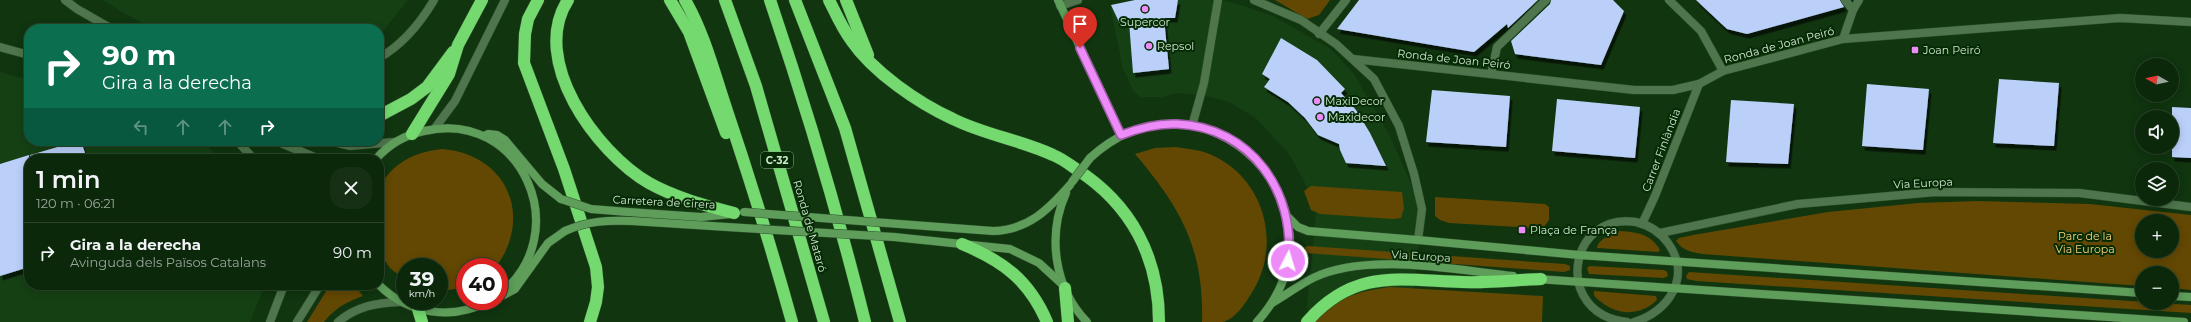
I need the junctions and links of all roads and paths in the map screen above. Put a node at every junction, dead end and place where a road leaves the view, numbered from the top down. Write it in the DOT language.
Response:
graph roads {
  1 [pos="65,0"];
  2 [pos="434,0"];
  3 [pos="482,0"];
  4 [pos="506,0"];
  5 [pos="538,0"];
  6 [pos="568,0"];
  7 [pos="670,0"];
  8 [pos="685,0"];
  9 [pos="725,0"];
  10 [pos="770,0"];
  11 [pos="795,0"];
  12 [pos="829,0"];
  13 [pos="846,0"];
  14 [pos="1078,0"];
  15 [pos="1218,0"];
  16 [pos="1254,0"];
  17 [pos="1346,0"];
  18 [pos="1546,0"];
  19 [pos="1669,0"];
  20 [pos="1845,0"];
  21 [pos="1859,0"];
  22 [pos="1059,3"];
  23 [pos="1853,10"];
  24 [pos="2191,22"];
  25 [pos="103,24"];
  26 [pos="1319,34"];
  27 [pos="1843,39"];
  28 [pos="458,45"];
  29 [pos="0,46"];
  30 [pos="24,53"];
  31 [pos="384,55"];
  32 [pos="1353,59"];
  33 [pos="870,60"];
  34 [pos="1723,70"];
  35 [pos="1491,74"];
  36 [pos="1698,84"];
  37 [pos="384,113"];
  38 [pos="1192,126"];
  39 [pos="435,128"];
  40 [pos="412,134"];
  41 [pos="1121,135"];
  42 [pos="484,136"];
  43 [pos="394,142"];
  44 [pos="384,143"];
  45 [pos="242,146"];
  46 [pos="288,146"];
  47 [pos="249,154"];
  48 [pos="307,154"];
  49 [pos="381,154"];
  50 [pos="1071,183"];
  51 [pos="2191,207"];
  52 [pos="739,213"];
  53 [pos="1287,216"];
  54 [pos="1642,224"];
  55 [pos="1660,233"];
  56 [pos="1418,240"];
  57 [pos="962,244"];
  58 [pos="1579,256"];
  59 [pos="1676,262"];
  60 [pos="777,266"];
  61 [pos="1542,280"];
  62 [pos="1577,281"];
  63 [pos="508,287"];
  64 [pos="1064,287"];
  65 [pos="1674,288"];
  66 [pos="282,290"];
  67 [pos="317,290"];
  68 [pos="384,290"];
  69 [pos="508,292"];
  70 [pos="2135,294"];
  71 [pos="2179,296"];
  72 [pos="2191,297"];
  73 [pos="396,299"];
  74 [pos="894,300"];
  75 [pos="396,302"];
  76 [pos="1272,303"];
  77 [pos="418,310"];
  78 [pos="424,310"];
  79 [pos="467,310"];
  80 [pos="270,322"];
  81 [pos="297,322"];
  82 [pos="338,322"];
  83 [pos="422,322"];
  84 [pos="590,322"];
  85 [pos="792,322"];
  86 [pos="824,322"];
  87 [pos="865,322"];
  88 [pos="900,322"];
  89 [pos="910,322"];
  90 [pos="1046,322"];
  91 [pos="1068,322"];
  92 [pos="1087,322"];
  93 [pos="1159,322"];
  94 [pos="1257,322"];
  95 [pos="1308,322"];
  96 [pos="1627,322"];
  97 [pos="1634,322"];
  98 [pos="1638,322"];
  99 [pos="2184,322"];
  1 -- 25 [label="street"];
  2 -- 31 [label="street"];
  3 -- 28 [label="highway"];
  4 -- 39 [label="street"];
  5 -- 84 [label="highway"];
  6 -- 52 [label="highway"];
  7 -- 60 [label="highway"];
  8 -- 60 [label="highway"];
  9 -- 86 [label="highway, Ronda de Mataró / C-32"];
  10 -- 87 [label="highway"];
  11 -- 74 [label="highway"];
  12 -- 33 [label="highway"];
  13 -- 33 [label="highway"];
  14 -- 22 [label="street"];
  15 -- 38 [label="street"];
  16 -- 26 [label="street"];
  17 -- 26 [label="street"];
  18 -- 35 [label="street"];
  19 -- 34 [label="street"];
  20 -- 23 [label="street"];
  21 -- 23 [label="street"];
  22 -- 41 [label="street"];
  23 -- 27 [label="street"];
  24 -- 27 [label="street, Ronda de Joan Peiró"];
  26 -- 32 [label="street"];
  27 -- 34 [label="street, Ronda de Joan Peiró"];
  28 -- 37 [label="highway"];
  28 -- 40 [label="highway"];
  29 -- 30 [label="street"];
  32 -- 35 [label="street, Ronda de Joan Peiró"];
  32 -- 56 [label="street"];
  33 -- 93 [label="highway"];
  34 -- 36 [label="street, Ronda de Joan Peiró"];
  35 -- 36 [label="street, Ronda de Joan Peiró"];
  36 -- 54 [label="street, Carrer Finlàndia"];
  38 -- 41 [label="street"];
  38 -- 53 [label="street"];
  39 -- 40 [label="street"];
  39 -- 42 [label="street"];
  40 -- 43 [label="street"];
  41 -- 50 [label="street, bridge"];
  42 -- 52 [label="street, Carretera de Cirera, bridge"];
  42 -- 63 [label="street"];
  43 -- 44 [label="street"];
  43 -- 49 [label="street"];
  45 -- 47 [label="street"];
  46 -- 48 [label="street"];
  50 -- 52 [label="street, Carretera de Cirera, bridge"];
  50 -- 64 [label="street"];
  51 -- 55 [label="street, Via Europa"];
  53 -- 56 [label="street, Via Europa"];
  53 -- 76 [label="street"];
  54 -- 55 [label="street"];
  54 -- 58 [label="street"];
  55 -- 59 [label="street"];
  56 -- 58 [label="street, Via Europa"];
  57 -- 64 [label="street, Carretera de Cirera"];
  57 -- 69 [label="street, Carretera de Cirera, bridge"];
  57 -- 90 [label="highway"];
  58 -- 59 [label="street, Via Europa"];
  58 -- 62 [label="street"];
  59 -- 65 [label="street"];
  59 -- 70 [label="street, Via Europa"];
  60 -- 85 [label="highway"];
  61 -- 62 [label="street, Via Europa"];
  61 -- 76 [label="street, Via Europa"];
  61 -- 95 [label="highway"];
  62 -- 65 [label="street, Via Europa"];
  62 -- 96 [label="street"];
  64 -- 91 [label="highway"];
  64 -- 92 [label="street"];
  65 -- 97 [label="street"];
  65 -- 99 [label="street, Via Europa"];
  66 -- 80 [label="street"];
  67 -- 81 [label="street"];
  68 -- 73 [label="street"];
  71 -- 72 [label="street"];
  74 -- 88 [label="highway"];
  74 -- 89 [label="highway"];
  75 -- 82 [label="street"];
  76 -- 94 [label="street"];
  77 -- 83 [label="highway"];
  78 -- 79 [label="street"];
  96 -- 97 [label="street"];
  97 -- 98 [label="street"];
}
